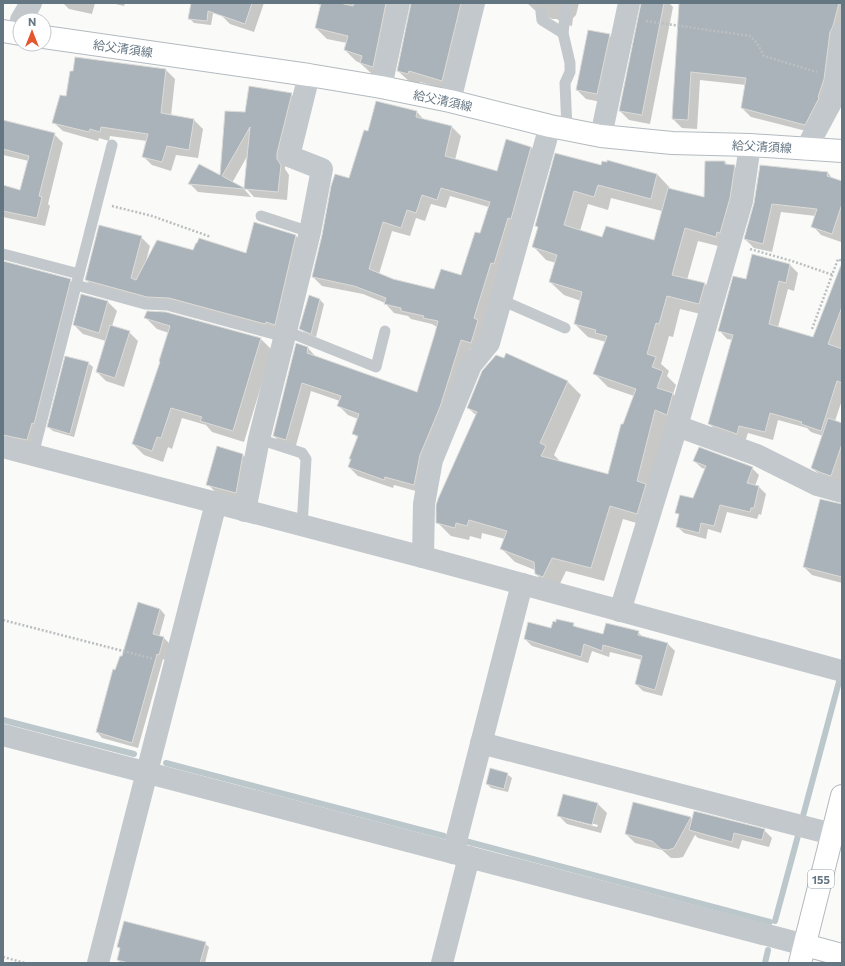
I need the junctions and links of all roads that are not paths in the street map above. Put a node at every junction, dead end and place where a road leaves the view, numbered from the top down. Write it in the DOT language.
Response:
graph roads {
  1 [pos="31,3"];
  2 [pos="400,3"];
  3 [pos="474,3"];
  4 [pos="566,8"];
  5 [pos="627,11"];
  6 [pos="25,12"];
  7 [pos="541,12"];
  8 [pos="563,33"];
  9 [pos="842,34"];
  10 [pos="52,38"];
  11 [pos="310,75"];
  12 [pos="381,87"];
  13 [pos="450,101"];
  14 [pos="558,127"];
  15 [pos="601,136"];
  16 [pos="112,145"];
  17 [pos="750,145"];
  18 [pos="806,149"];
  19 [pos="842,152"];
  20 [pos="261,216"];
  21 [pos="310,232"];
  22 [pos="3,254"];
  23 [pos="78,279"];
  24 [pos="501,300"];
  25 [pos="565,328"];
  26 [pos="385,331"];
  27 [pos="286,334"];
  28 [pos="677,426"];
  29 [pos="259,439"];
  30 [pos="3,447"];
  31 [pos="33,455"];
  32 [pos="842,492"];
  33 [pos="216,503"];
  34 [pos="245,510"];
  35 [pos="302,526"];
  36 [pos="423,557"];
  37 [pos="522,584"];
  38 [pos="620,611"];
  39 [pos="842,671"];
  40 [pos="3,735"];
  41 [pos="481,743"];
  42 [pos="146,773"];
  43 [pos="842,796"];
  44 [pos="832,834"];
  45 [pos="461,855"];
  46 [pos="802,954"];
  47 [pos="842,955"];
  48 [pos="98,963"];
  49 [pos="442,963"];
  1 -- 6 [label="street"];
  2 -- 12 [label="street"];
  3 -- 13 [label="street"];
  4 -- 8 [label="lane"];
  5 -- 15 [label="street"];
  7 -- 8 [label="lane"];
  8 -- 14 [label="lane"];
  9 -- 18 [label="street"];
  10 -- 11 [label="main road, 給父清須線"];
  11 -- 12 [label="main road, 給父清須線"];
  11 -- 21 [label="street"];
  12 -- 13 [label="main road, 給父清須線"];
  13 -- 14 [label="main road, 給父清須線"];
  14 -- 15 [label="main road, 給父清須線"];
  14 -- 24 [label="street"];
  15 -- 17 [label="main road, 給父清須線"];
  16 -- 23 [label="lane"];
  17 -- 18 [label="main road, 給父清須線"];
  17 -- 28 [label="street"];
  18 -- 19 [label="main road, 給父清須線"];
  20 -- 21 [label="lane"];
  21 -- 27 [label="street"];
  22 -- 23 [label="lane"];
  23 -- 27 [label="lane"];
  23 -- 31 [label="lane"];
  24 -- 25 [label="lane"];
  24 -- 36 [label="street"];
  26 -- 27 [label="lane"];
  27 -- 29 [label="street"];
  28 -- 32 [label="street"];
  28 -- 38 [label="street"];
  29 -- 34 [label="street"];
  29 -- 35 [label="lane"];
  30 -- 31 [label="street"];
  31 -- 33 [label="street"];
  33 -- 34 [label="street"];
  33 -- 42 [label="street"];
  34 -- 35 [label="street"];
  35 -- 36 [label="street"];
  36 -- 37 [label="street"];
  37 -- 38 [label="street"];
  37 -- 41 [label="street"];
  38 -- 39 [label="street"];
  40 -- 42 [label="street"];
  41 -- 44 [label="street"];
  41 -- 45 [label="street"];
  42 -- 45 [label="street"];
  42 -- 48 [label="street"];
  43 -- 44 [label="main road, 155"];
  44 -- 46 [label="main road, 155"];
  45 -- 46 [label="street"];
  45 -- 49 [label="street"];
  46 -- 47 [label="main road"];
}
